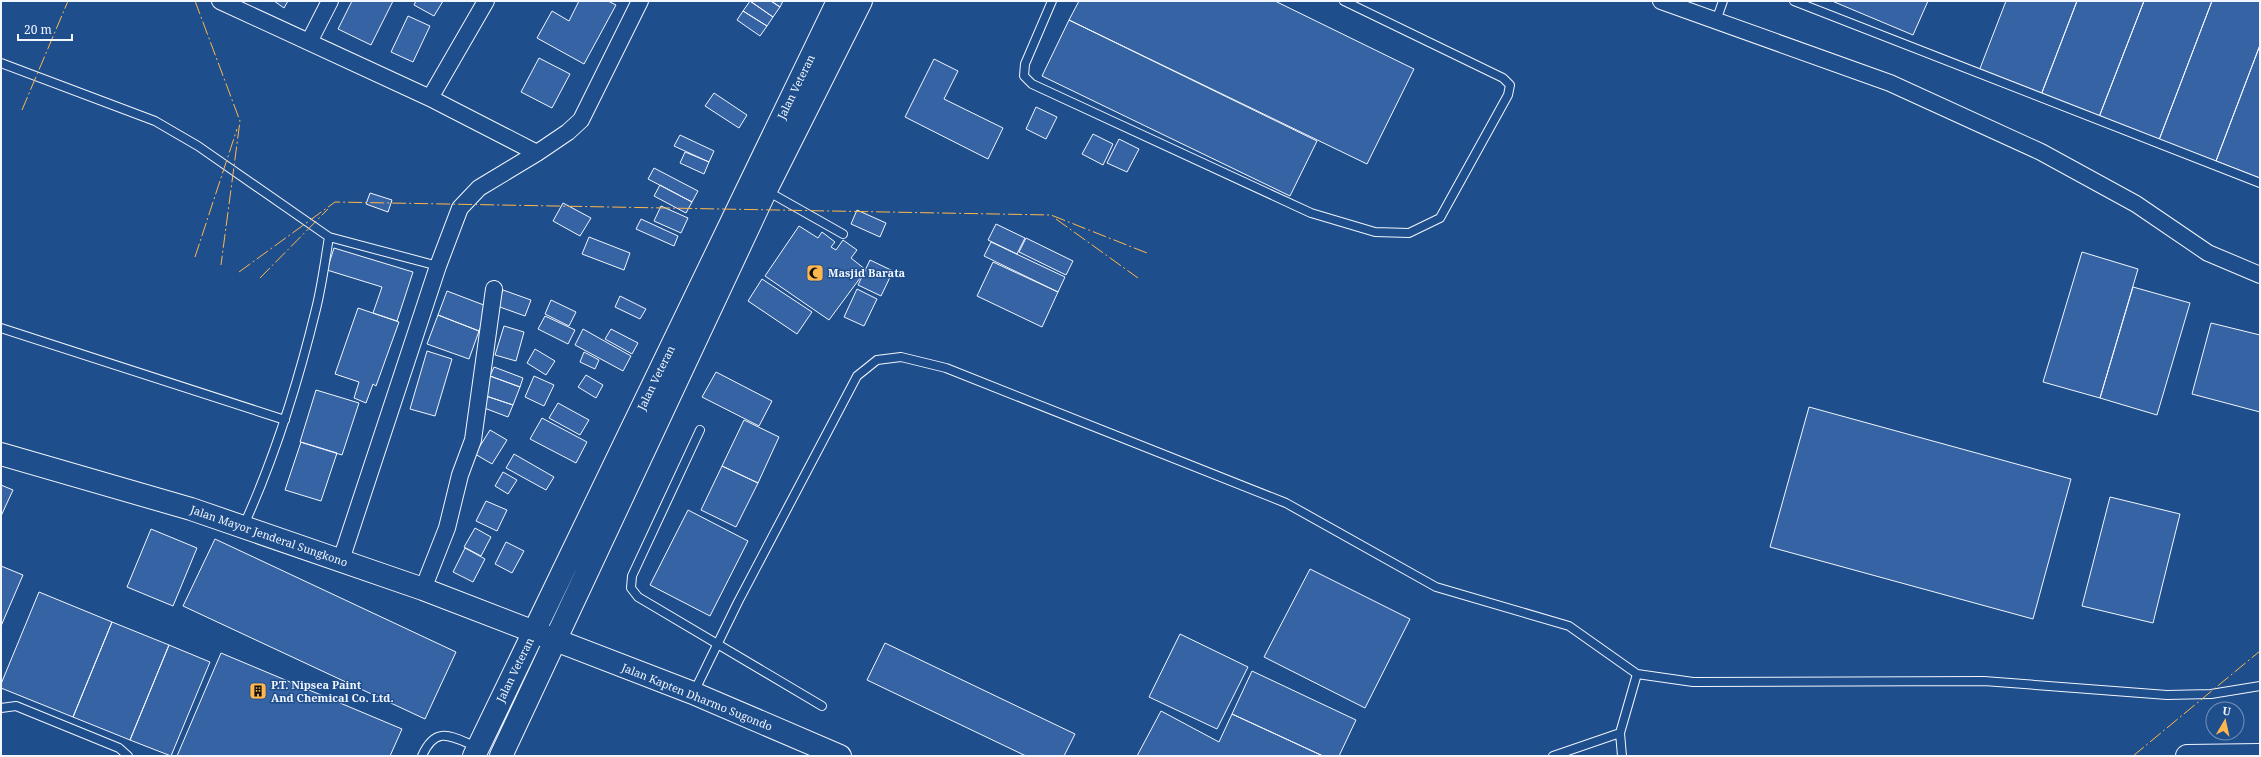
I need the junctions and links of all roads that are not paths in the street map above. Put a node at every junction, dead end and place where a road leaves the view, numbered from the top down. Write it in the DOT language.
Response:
graph roads {
  1 [pos="220,1"];
  2 [pos="330,1"];
  3 [pos="486,1"];
  4 [pos="640,1"];
  5 [pos="838,1"];
  6 [pos="861,1"];
  7 [pos="1052,1"];
  8 [pos="1344,1"];
  9 [pos="1661,1"];
  10 [pos="1723,1"];
  11 [pos="1794,1"];
  12 [pos="1716,21"];
  13 [pos="309,42"];
  14 [pos="1,63"];
  15 [pos="430,98"];
  16 [pos="537,153"];
  17 [pos="2260,183"];
  18 [pos="766,190"];
  19 [pos="843,234"];
  20 [pos="328,237"];
  21 [pos="438,266"];
  22 [pos="2260,276"];
  23 [pos="494,289"];
  24 [pos="1,328"];
  25 [pos="285,420"];
  26 [pos="700,430"];
  27 [pos="1,454"];
  28 [pos="243,527"];
  29 [pos="341,560"];
  30 [pos="423,590"];
  31 [pos="533,633"];
  32 [pos="554,640"];
  33 [pos="718,644"];
  34 [pos="1637,674"];
  35 [pos="2260,686"];
  36 [pos="693,693"];
  37 [pos="822,706"];
  38 [pos="1,708"];
  39 [pos="1620,733"];
  40 [pos="476,752"];
  41 [pos="2260,755"];
  42 [pos="128,756"];
  43 [pos="422,756"];
  44 [pos="501,756"];
  45 [pos="840,756"];
  46 [pos="1553,756"];
  47 [pos="1622,756"];
  48 [pos="2187,756"];
  1 -- 13 [label="street"];
  2 -- 13 [label="street"];
  3 -- 15 [label="street"];
  4 -- 16 [label="street"];
  5 -- 31 [label="main road, Jalan Veteran"];
  6 -- 18 [label="main road, Jalan Veteran"];
  7 -- 8 [label="lane"];
  9 -- 12 [label="street"];
  10 -- 12 [label="lane"];
  11 -- 17 [label="lane"];
  12 -- 22 [label="street"];
  13 -- 15 [label="street"];
  14 -- 20 [label="lane"];
  15 -- 16 [label="street"];
  16 -- 21 [label="street"];
  18 -- 19 [label="lane"];
  18 -- 32 [label="main road, Jalan Veteran"];
  20 -- 21 [label="lane"];
  20 -- 25 [label="lane"];
  21 -- 29 [label="street"];
  23 -- 30 [label="street"];
  24 -- 25 [label="lane"];
  25 -- 28 [label="lane"];
  26 -- 33 [label="lane"];
  27 -- 28 [label="main road, Jalan Mayor Jenderal Sungkono"];
  28 -- 29 [label="main road, Jalan Mayor Jenderal Sungkono"];
  29 -- 30 [label="main road, Jalan Mayor Jenderal Sungkono"];
  30 -- 31 [label="main road, Jalan Mayor Jenderal Sungkono"];
  31 -- 32 [label="main road, Jalan Kapten Dharmo Sugondo"];
  31 -- 40 [label="main road, Jalan Veteran"];
  32 -- 36 [label="main road, Jalan Kapten Dharmo Sugondo"];
  32 -- 44 [label="main road, Jalan Veteran"];
  33 -- 34 [label="lane"];
  33 -- 36 [label="lane"];
  33 -- 37 [label="lane"];
  34 -- 35 [label="lane"];
  34 -- 39 [label="lane"];
  36 -- 45 [label="main road, Jalan Kapten Dharmo Sugondo"];
  38 -- 42 [label="lane"];
  39 -- 46 [label="lane"];
  39 -- 47 [label="lane"];
  40 -- 43 [label="lane"];
  41 -- 48 [label="main road"];
}
